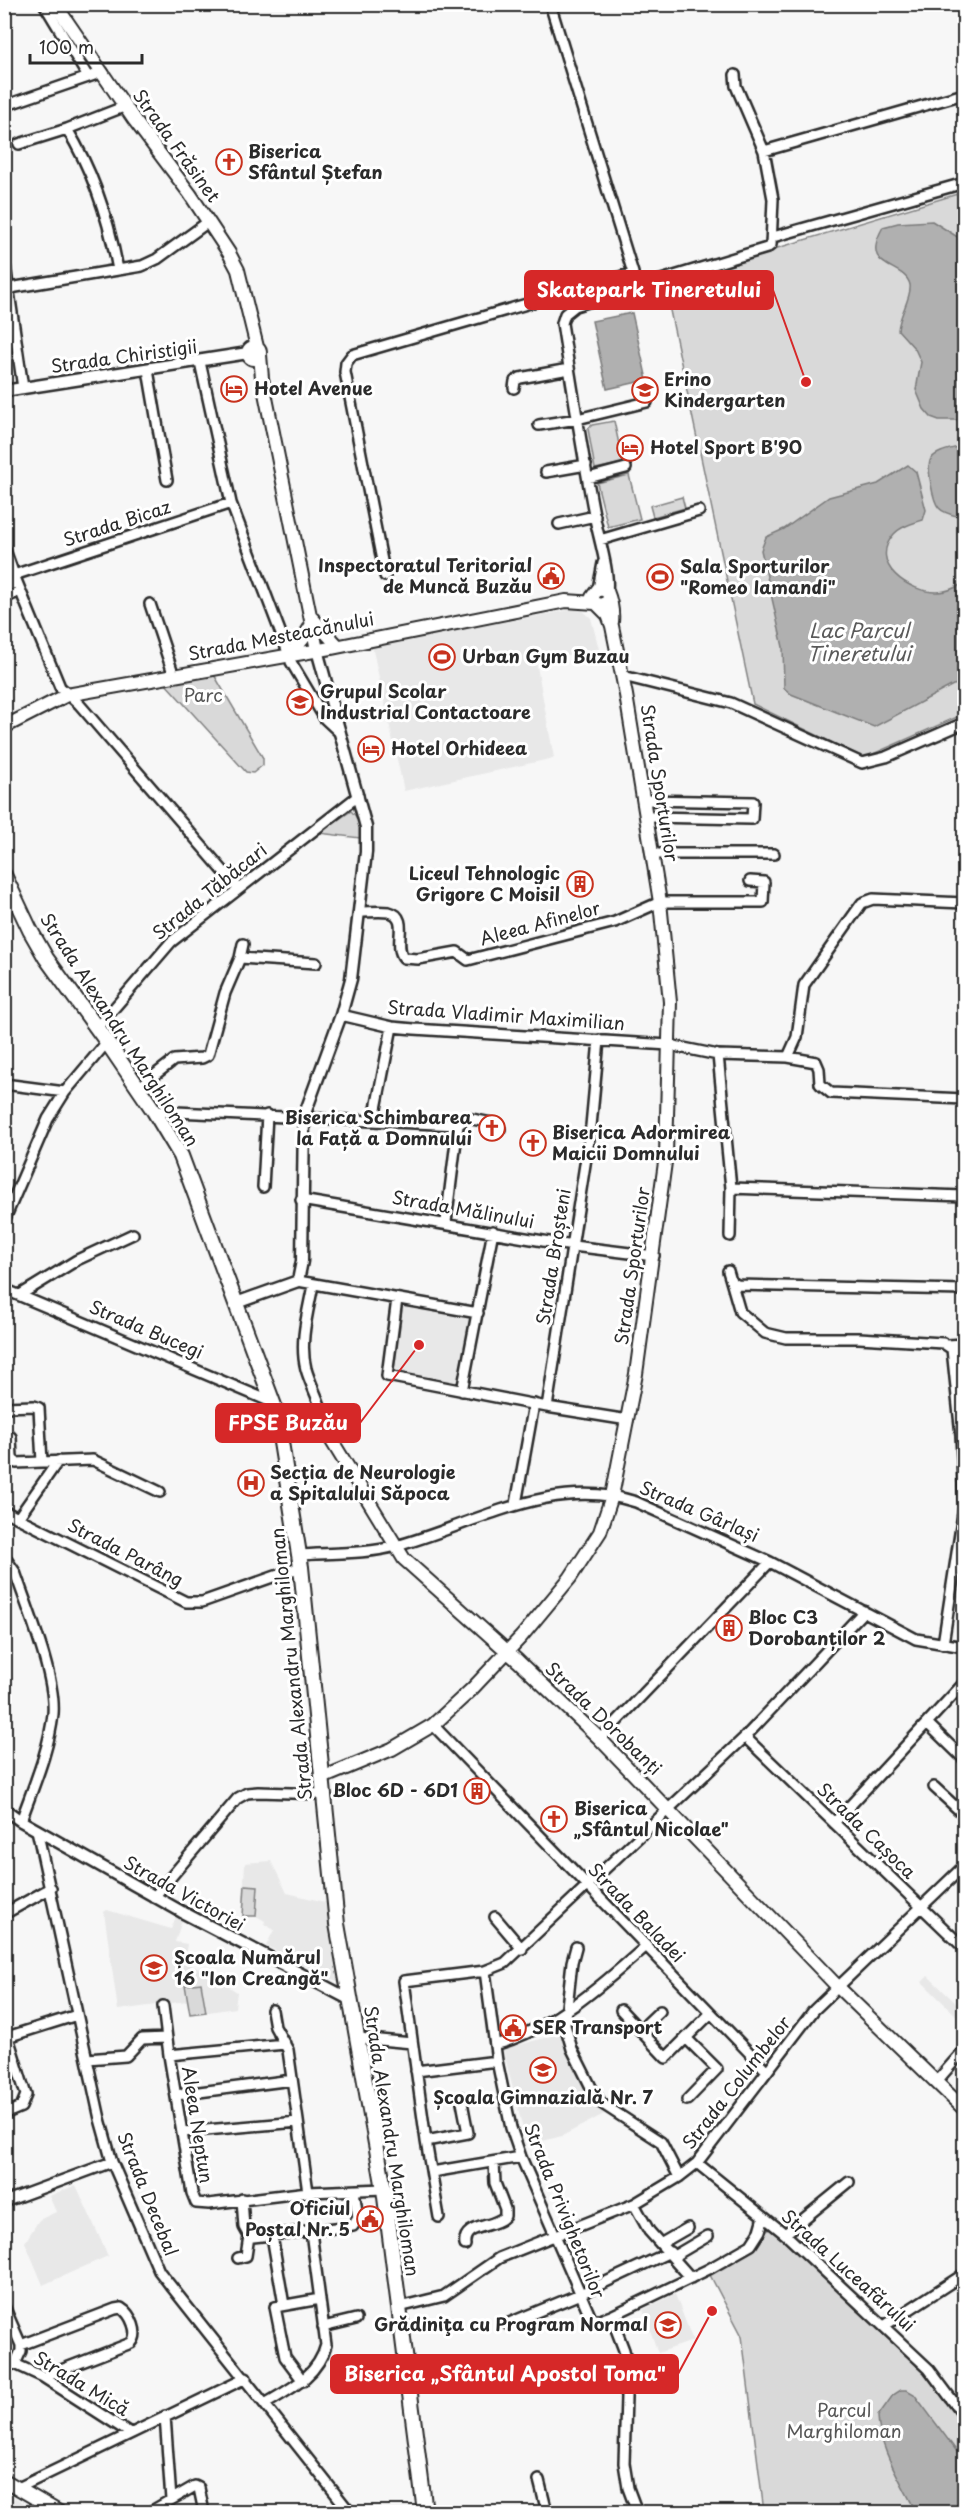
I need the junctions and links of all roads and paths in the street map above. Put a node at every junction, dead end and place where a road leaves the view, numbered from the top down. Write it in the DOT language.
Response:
graph roads {
  1 [pos="44,4"];
  2 [pos="55,4"];
  3 [pos="550,4"];
  4 [pos="103,72"];
  5 [pos="735,75"];
  6 [pos="88,77"];
  7 [pos="964,94"];
  8 [pos="4,105"];
  9 [pos="126,106"];
  10 [pos="67,129"];
  11 [pos="19,144"];
  12 [pos="764,151"];
  13 [pos="964,183"];
  14 [pos="208,222"];
  15 [pos="773,237"];
  16 [pos="4,258"];
  17 [pos="118,270"];
  18 [pos="10,288"];
  19 [pos="253,353"];
  20 [pos="200,362"];
  21 [pos="569,369"];
  22 [pos="148,370"];
  23 [pos="23,388"];
  24 [pos="514,388"];
  25 [pos="4,391"];
  26 [pos="647,402"];
  27 [pos="577,419"];
  28 [pos="539,425"];
  29 [pos="586,465"];
  30 [pos="626,468"];
  31 [pos="546,472"];
  32 [pos="588,478"];
  33 [pos="166,480"];
  34 [pos="231,504"];
  35 [pos="699,511"];
  36 [pos="595,516"];
  37 [pos="559,524"];
  38 [pos="600,540"];
  39 [pos="4,547"];
  40 [pos="385,576"];
  41 [pos="17,583"];
  42 [pos="4,587"];
  43 [pos="600,596"];
  44 [pos="4,598"];
  45 [pos="150,604"];
  46 [pos="311,620"];
  47 [pos="338,646"];
  48 [pos="317,650"];
  49 [pos="290,658"];
  50 [pos="174,675"];
  51 [pos="622,676"];
  52 [pos="67,695"];
  53 [pos="964,723"];
  54 [pos="4,727"];
  55 [pos="340,733"];
  56 [pos="358,796"];
  57 [pos="644,800"];
  58 [pos="647,817"];
  59 [pos="653,854"];
  60 [pos="774,854"];
  61 [pos="4,875"];
  62 [pos="750,881"];
  63 [pos="238,888"];
  64 [pos="660,902"];
  65 [pos="964,903"];
  66 [pos="359,912"];
  67 [pos="243,944"];
  68 [pos="240,958"];
  69 [pos="316,963"];
  70 [pos="341,1015"];
  71 [pos="392,1027"];
  72 [pos="97,1028"];
  73 [pos="599,1041"];
  74 [pos="107,1042"];
  75 [pos="669,1045"];
  76 [pos="718,1055"];
  77 [pos="788,1057"];
  78 [pos="4,1084"];
  79 [pos="138,1088"];
  80 [pos="65,1092"];
  81 [pos="964,1099"];
  82 [pos="154,1111"];
  83 [pos="267,1115"];
  84 [pos="304,1116"];
  85 [pos="374,1119"];
  86 [pos="458,1125"];
  87 [pos="500,1129"];
  88 [pos="263,1187"];
  89 [pos="731,1188"];
  90 [pos="964,1196"];
  91 [pos="302,1200"];
  92 [pos="4,1221"];
  93 [pos="446,1222"];
  94 [pos="493,1231"];
  95 [pos="132,1234"];
  96 [pos="730,1236"];
  97 [pos="573,1245"];
  98 [pos="654,1256"];
  99 [pos="728,1271"];
  100 [pos="298,1281"];
  101 [pos="731,1281"];
  102 [pos="313,1285"];
  103 [pos="4,1289"];
  104 [pos="964,1290"];
  105 [pos="20,1295"];
  106 [pos="397,1299"];
  107 [pos="236,1303"];
  108 [pos="478,1313"];
  109 [pos="964,1344"];
  110 [pos="948,1345"];
  111 [pos="462,1391"];
  112 [pos="534,1404"];
  113 [pos="4,1407"];
  114 [pos="275,1407"];
  115 [pos="547,1407"];
  116 [pos="628,1420"];
  117 [pos="324,1428"];
  118 [pos="11,1437"];
  119 [pos="57,1461"];
  120 [pos="42,1462"];
  121 [pos="160,1492"];
  122 [pos="612,1496"];
  123 [pos="516,1504"];
  124 [pos="964,1506"];
  125 [pos="4,1511"];
  126 [pos="18,1518"];
  127 [pos="963,1525"];
  128 [pos="395,1546"];
  129 [pos="4,1556"];
  130 [pos="300,1561"];
  131 [pos="770,1562"];
  132 [pos="864,1611"];
  133 [pos="943,1644"];
  134 [pos="964,1647"];
  135 [pos="508,1652"];
  136 [pos="964,1683"];
  137 [pos="927,1723"];
  138 [pos="433,1725"];
  139 [pos="745,1737"];
  140 [pos="600,1739"];
  141 [pos="964,1759"];
  142 [pos="322,1778"];
  143 [pos="934,1787"];
  144 [pos="324,1794"];
  145 [pos="4,1809"];
  146 [pos="669,1809"];
  147 [pos="964,1810"];
  148 [pos="21,1821"];
  149 [pos="834,1823"];
  150 [pos="37,1830"];
  151 [pos="964,1866"];
  152 [pos="588,1887"];
  153 [pos="51,1888"];
  154 [pos="154,1897"];
  155 [pos="922,1908"];
  156 [pos="4,1914"];
  157 [pos="495,1917"];
  158 [pos="576,1947"];
  159 [pos="645,1947"];
  160 [pos="964,1948"];
  161 [pos="522,1949"];
  162 [pos="485,1971"];
  163 [pos="837,1986"];
  164 [pos="351,2000"];
  165 [pos="163,2006"];
  166 [pos="272,2010"];
  167 [pos="621,2010"];
  168 [pos="566,2011"];
  169 [pos="660,2011"];
  170 [pos="710,2014"];
  171 [pos="77,2015"];
  172 [pos="640,2030"];
  173 [pos="6,2038"];
  174 [pos="167,2038"];
  175 [pos="358,2038"];
  176 [pos="686,2038"];
  177 [pos="412,2043"];
  178 [pos="285,2044"];
  179 [pos="495,2045"];
  180 [pos="964,2050"];
  181 [pos="169,2055"];
  182 [pos="87,2059"];
  183 [pos="497,2061"];
  184 [pos="416,2071"];
  185 [pos="767,2071"];
  186 [pos="292,2080"];
  187 [pos="936,2082"];
  188 [pos="176,2095"];
  189 [pos="461,2097"];
  190 [pos="687,2100"];
  191 [pos="964,2109"];
  192 [pos="4,2114"];
  193 [pos="298,2121"];
  194 [pos="183,2132"];
  195 [pos="426,2141"];
  196 [pos="521,2157"];
  197 [pos="112,2162"];
  198 [pos="494,2162"];
  199 [pos="697,2163"];
  200 [pos="432,2172"];
  201 [pos="680,2177"];
  202 [pos="849,2181"];
  203 [pos="384,2189"];
  204 [pos="354,2191"];
  205 [pos="308,2193"];
  206 [pos="242,2199"];
  207 [pos="4,2202"];
  208 [pos="634,2204"];
  209 [pos="439,2217"];
  210 [pos="765,2217"];
  211 [pos="688,2229"];
  212 [pos="311,2232"];
  213 [pos="785,2234"];
  214 [pos="249,2236"];
  215 [pos="272,2236"];
  216 [pos="708,2236"];
  217 [pos="555,2237"];
  218 [pos="662,2244"];
  219 [pos="465,2245"];
  220 [pos="672,2254"];
  221 [pos="238,2258"];
  222 [pos="964,2274"];
  223 [pos="690,2278"];
  224 [pos="580,2294"];
  225 [pos="320,2299"];
  226 [pos="284,2305"];
  227 [pos="4,2306"];
  228 [pos="399,2307"];
  229 [pos="611,2316"];
  230 [pos="356,2319"];
  231 [pos="507,2324"];
  232 [pos="884,2326"];
  233 [pos="323,2327"];
  234 [pos="21,2345"];
  235 [pos="15,2364"];
  236 [pos="4,2367"];
  237 [pos="43,2378"];
  238 [pos="246,2378"];
  239 [pos="303,2380"];
  240 [pos="266,2404"];
  241 [pos="165,2416"];
  242 [pos="964,2416"];
  243 [pos="130,2433"];
  244 [pos="4,2480"];
  245 [pos="539,2481"];
  246 [pos="18,2488"];
  247 [pos="171,2500"];
  248 [pos="59,2512"];
  249 [pos="150,2512"];
  250 [pos="204,2512"];
  251 [pos="350,2512"];
  252 [pos="425,2512"];
  253 [pos="547,2512"];
  254 [pos="637,2512"];
  1 -- 6 [label="street"];
  2 -- 4 [label="main road, Strada Frăsinet"];
  3 -- 40 [label="street"];
  4 -- 6 [label="street"];
  4 -- 9 [label="main road, Strada Frăsinet"];
  5 -- 12 [label="street"];
  6 -- 8 [label="street"];
  7 -- 12 [label="street"];
  9 -- 10 [label="street"];
  9 -- 14 [label="main road, Strada Frăsinet"];
  10 -- 11 [label="street"];
  10 -- 17 [label="street"];
  12 -- 15 [label="street"];
  13 -- 15 [label="street"];
  14 -- 17 [label="street"];
  14 -- 19 [label="main road, Strada Frăsinet"];
  15 -- 21 [label="street, Strada Sporturilor"];
  16 -- 18 [label="street"];
  17 -- 18 [label="street"];
  18 -- 23 [label="street"];
  19 -- 20 [label="street, Strada Chiristigii"];
  19 -- 46 [label="main road"];
  20 -- 22 [label="street, Strada Chiristigii"];
  20 -- 34 [label="street"];
  21 -- 24 [label="street"];
  21 -- 27 [label="street, Strada Sporturilor"];
  22 -- 23 [label="street, Strada Chiristigii"];
  22 -- 33 [label="street"];
  23 -- 25 [label="street, Strada Chiristigii"];
  26 -- 27 [label="street"];
  27 -- 28 [label="street"];
  27 -- 29 [label="street, Strada Sporturilor"];
  29 -- 31 [label="street"];
  29 -- 32 [label="street, Strada Sporturilor"];
  30 -- 32 [label="street"];
  32 -- 36 [label="street, Strada Sporturilor"];
  34 -- 41 [label="street, Strada Bicaz"];
  34 -- 49 [label="street"];
  35 -- 38 [label="street"];
  36 -- 37 [label="street"];
  36 -- 38 [label="street, Strada Sporturilor"];
  38 -- 43 [label="street, Strada Sporturilor"];
  39 -- 41 [label="street"];
  41 -- 42 [label="street"];
  41 -- 44 [label="street"];
  41 -- 52 [label="street"];
  43 -- 47 [label="main road, Strada Mesteacănului"];
  43 -- 51 [label="main road, Strada Sporturilor"];
  45 -- 50 [label="street"];
  46 -- 47 [label="main road"];
  46 -- 48 [label="main road"];
  46 -- 49 [label="main road"];
  47 -- 48 [label="main road, Strada Mesteacănului"];
  48 -- 49 [label="main road, Strada Mesteacănului"];
  48 -- 55 [label="street"];
  49 -- 50 [label="main road, Strada Mesteacănului"];
  49 -- 55 [label="street"];
  50 -- 52 [label="main road, Strada Mesteacănului"];
  51 -- 53 [label="street"];
  51 -- 57 [label="main road, Strada Sporturilor"];
  52 -- 54 [label="main road, Strada Mesteacănului"];
  52 -- 63 [label="street"];
  55 -- 56 [label="street"];
  56 -- 63 [label="street, Strada Tăbăcari"];
  56 -- 66 [label="street"];
  57 -- 58 [label="main road, Strada Sporturilor"];
  57 -- 58 [label="street"];
  58 -- 59 [label="main road, Strada Sporturilor"];
  59 -- 60 [label="street"];
  59 -- 64 [label="main road, Strada Sporturilor"];
  61 -- 72 [label="main road, Strada Alexandru Marghiloman"];
  62 -- 64 [label="street"];
  63 -- 72 [label="street, Strada Tăbăcari"];
  64 -- 66 [label="street, Aleea Afinelor"];
  64 -- 75 [label="main road, Strada Sporturilor"];
  65 -- 77 [label="street"];
  66 -- 70 [label="street"];
  67 -- 68 [label="street"];
  68 -- 69 [label="street"];
  68 -- 79 [label="street"];
  70 -- 71 [label="street, Strada Vladimir Maximilian"];
  70 -- 84 [label="street"];
  71 -- 73 [label="street, Strada Vladimir Maximilian"];
  71 -- 85 [label="street"];
  72 -- 74 [label="main road, Strada Alexandru Marghiloman"];
  73 -- 75 [label="street, Strada Vladimir Maximilian"];
  73 -- 97 [label="street, Strada Broșteni"];
  74 -- 79 [label="main road, Strada Alexandru Marghiloman"];
  74 -- 80 [label="street"];
  75 -- 76 [label="street, Strada Vladimir Maximilian"];
  75 -- 98 [label="main road, Strada Sporturilor"];
  76 -- 77 [label="street, Strada Vladimir Maximilian"];
  76 -- 89 [label="street"];
  77 -- 81 [label="street, Strada Vladimir Maximilian"];
  78 -- 80 [label="street"];
  79 -- 82 [label="main road, Strada Alexandru Marghiloman"];
  80 -- 92 [label="street"];
  82 -- 83 [label="street"];
  82 -- 107 [label="main road, Strada Alexandru Marghiloman"];
  83 -- 84 [label="street"];
  83 -- 88 [label="street"];
  84 -- 85 [label="street"];
  84 -- 91 [label="street"];
  85 -- 86 [label="street"];
  86 -- 87 [label="street"];
  86 -- 93 [label="street"];
  89 -- 90 [label="street"];
  89 -- 96 [label="street"];
  91 -- 93 [label="street, Strada Mălinului"];
  91 -- 100 [label="street"];
  93 -- 94 [label="street, Strada Mălinului"];
  94 -- 97 [label="street, Strada Mălinului"];
  94 -- 108 [label="street"];
  95 -- 105 [label="street"];
  97 -- 98 [label="street, Strada Mălinului"];
  97 -- 115 [label="street, Strada Broșteni"];
  98 -- 116 [label="main road, Strada Sporturilor"];
  99 -- 101 [label="street"];
  100 -- 102 [label="street"];
  100 -- 107 [label="street"];
  101 -- 104 [label="street"];
  101 -- 110 [label="street"];
  102 -- 106 [label="street"];
  102 -- 117 [label="street"];
  103 -- 105 [label="street, Strada Bucegi"];
  105 -- 114 [label="street, Strada Bucegi"];
  106 -- 108 [label="street"];
  106 -- 111 [label="street"];
  107 -- 114 [label="main road, Strada Alexandru Marghiloman"];
  108 -- 111 [label="street"];
  109 -- 110 [label="street"];
  110 -- 124 [label="street"];
  111 -- 112 [label="street"];
  112 -- 115 [label="street"];
  112 -- 123 [label="street"];
  113 -- 120 [label="street"];
  114 -- 117 [label="main road"];
  114 -- 130 [label="main road, Strada Alexandru Marghiloman"];
  115 -- 116 [label="street"];
  116 -- 122 [label="main road, Strada Sporturilor"];
  117 -- 128 [label="main road, Strada Dorobanți"];
  118 -- 120 [label="street"];
  119 -- 120 [label="street"];
  119 -- 121 [label="street"];
  119 -- 126 [label="street"];
  122 -- 123 [label="street, Strada Gârlași"];
  122 -- 131 [label="street, Strada Gârlași"];
  122 -- 135 [label="main road, Strada Sporturilor"];
  123 -- 128 [label="street, Strada Gârlași"];
  124 -- 127 [label="street"];
  125 -- 126 [label="street, Strada Parâng"];
  126 -- 130 [label="street, Strada Parâng"];
  127 -- 133 [label="street"];
  128 -- 130 [label="street, Strada Gârlași"];
  128 -- 135 [label="main road, Strada Dorobanți"];
  129 -- 148 [label="street"];
  130 -- 142 [label="main road, Strada Alexandru Marghiloman"];
  131 -- 132 [label="street, Strada Gârlași"];
  131 -- 140 [label="street"];
  132 -- 133 [label="street, Strada Gârlași"];
  132 -- 139 [label="street"];
  133 -- 134 [label="street, Strada Gârlași"];
  135 -- 138 [label="main road, Strada Sporturilor"];
  135 -- 140 [label="main road, Strada Dorobanți"];
  136 -- 137 [label="street"];
  137 -- 141 [label="street"];
  137 -- 149 [label="street"];
  138 -- 142 [label="main road, Strada Sporturilor"];
  138 -- 152 [label="street, Strada Baladei"];
  139 -- 146 [label="street"];
  139 -- 149 [label="street, Strada Cașoca"];
  140 -- 146 [label="main road, Strada Dorobanți"];
  142 -- 144 [label="main road, Strada Alexandru Marghiloman"];
  143 -- 147 [label="street"];
  144 -- 154 [label="street"];
  144 -- 164 [label="main road, Strada Alexandru Marghiloman"];
  145 -- 148 [label="street, Strada Victoriei"];
  146 -- 152 [label="street"];
  146 -- 163 [label="main road, Strada Dorobanți"];
  148 -- 150 [label="street, Strada Victoriei"];
  149 -- 155 [label="street, Strada Cașoca"];
  150 -- 153 [label="street, Strada Decebal"];
  150 -- 154 [label="street, Strada Victoriei"];
  151 -- 155 [label="street, Strada Columbelor"];
  152 -- 159 [label="street, Strada Baladei"];
  152 -- 161 [label="street"];
  153 -- 156 [label="street"];
  153 -- 171 [label="street, Strada Decebal"];
  154 -- 164 [label="street, Strada Victoriei"];
  155 -- 160 [label="street, Strada Cașoca"];
  155 -- 163 [label="street, Strada Columbelor"];
  157 -- 161 [label="street"];
  158 -- 168 [label="street"];
  159 -- 168 [label="street"];
  159 -- 170 [label="street, Strada Baladei"];
  161 -- 162 [label="street"];
  162 -- 177 [label="street"];
  162 -- 179 [label="street, Strada Privighetorilor"];
  163 -- 185 [label="street, Strada Columbelor"];
  163 -- 187 [label="main road, Strada Dorobanți"];
  164 -- 175 [label="main road, Strada Alexandru Marghiloman"];
  165 -- 174 [label="street, Aleea Neptun"];
  166 -- 178 [label="street"];
  167 -- 172 [label="street"];
  168 -- 179 [label="street"];
  168 -- 201 [label="street"];
  169 -- 172 [label="street"];
  170 -- 176 [label="street"];
  170 -- 185 [label="street, Strada Baladei"];
  171 -- 173 [label="street"];
  171 -- 182 [label="street, Strada Decebal"];
  172 -- 176 [label="street"];
  173 -- 192 [label="street"];
  174 -- 181 [label="street, Aleea Neptun"];
  174 -- 182 [label="street"];
  175 -- 177 [label="street"];
  175 -- 203 [label="main road, Strada Alexandru Marghiloman"];
  176 -- 190 [label="street"];
  177 -- 184 [label="street"];
  178 -- 181 [label="street"];
  178 -- 186 [label="street"];
  179 -- 183 [label="street, Strada Privighetorilor"];
  180 -- 187 [label="street"];
  181 -- 188 [label="street, Aleea Neptun"];
  182 -- 197 [label="street, Strada Decebal"];
  183 -- 184 [label="street"];
  183 -- 196 [label="street, Strada Privighetorilor"];
  184 -- 195 [label="street"];
  185 -- 199 [label="street, Strada Columbelor"];
  186 -- 188 [label="street"];
  186 -- 193 [label="street"];
  187 -- 191 [label="main road, Strada Dorobanți"];
  188 -- 194 [label="street, Aleea Neptun"];
  189 -- 195 [label="street"];
  193 -- 194 [label="street"];
  193 -- 205 [label="street"];
  194 -- 206 [label="street, Aleea Neptun"];
  195 -- 200 [label="street"];
  196 -- 198 [label="street"];
  196 -- 217 [label="street, Strada Privighetorilor"];
  197 -- 207 [label="street"];
  197 -- 238 [label="street, Strada Decebal"];
  198 -- 200 [label="street"];
  198 -- 219 [label="street"];
  199 -- 201 [label="street, Strada Columbelor"];
  199 -- 210 [label="street, Strada Luceafărului"];
  200 -- 209 [label="street"];
  201 -- 208 [label="street, Strada Columbelor"];
  202 -- 213 [label="street"];
  203 -- 204 [label="street, Aleea Neptun"];
  203 -- 228 [label="main road, Strada Alexandru Marghiloman"];
  204 -- 205 [label="street, Aleea Neptun"];
  204 -- 212 [label="street"];
  205 -- 206 [label="street, Aleea Neptun"];
  206 -- 214 [label="street"];
  208 -- 217 [label="street, Strada Columbelor"];
  208 -- 218 [label="street"];
  210 -- 213 [label="street, Strada Luceafărului"];
  210 -- 223 [label="street"];
  211 -- 218 [label="street"];
  212 -- 215 [label="street"];
  212 -- 225 [label="street"];
  213 -- 232 [label="street, Strada Luceafărului"];
  214 -- 215 [label="street"];
  214 -- 221 [label="street"];
  215 -- 226 [label="street"];
  216 -- 220 [label="street"];
  217 -- 224 [label="street, Strada Privighetorilor"];
  217 -- 228 [label="street, Strada Columbelor"];
  218 -- 220 [label="street"];
  220 -- 223 [label="street"];
  220 -- 224 [label="street"];
  222 -- 232 [label="street"];
  223 -- 229 [label="street"];
  224 -- 229 [label="street, Strada Privighetorilor"];
  224 -- 231 [label="street"];
  225 -- 226 [label="street"];
  225 -- 233 [label="street"];
  226 -- 239 [label="street"];
  227 -- 234 [label="street"];
  228 -- 252 [label="main road, Strada Alexandru Marghiloman"];
  229 -- 254 [label="street"];
  230 -- 233 [label="street"];
  232 -- 242 [label="street, Strada Luceafărului"];
  233 -- 239 [label="street"];
  234 -- 235 [label="street"];
  234 -- 237 [label="street"];
  235 -- 236 [label="street"];
  235 -- 237 [label="street, Strada Mică"];
  237 -- 243 [label="street, Strada Mică"];
  238 -- 240 [label="street, Strada Decebal"];
  238 -- 241 [label="street, Strada Mică"];
  239 -- 240 [label="street"];
  240 -- 251 [label="street, Strada Decebal"];
  241 -- 243 [label="street, Strada Mică"];
  241 -- 247 [label="street"];
  243 -- 246 [label="street, Strada Mică"];
  244 -- 246 [label="main road"];
  245 -- 253 [label="street"];
  246 -- 248 [label="main road"];
  247 -- 249 [label="street"];
  247 -- 250 [label="street"];
}
